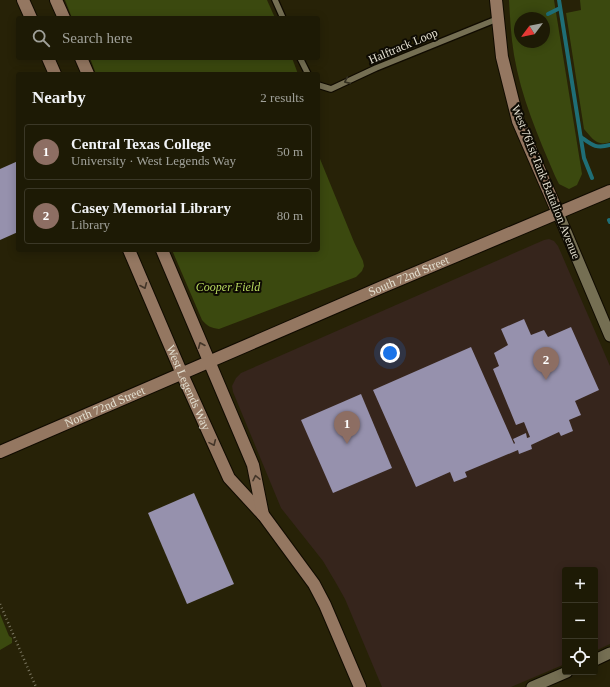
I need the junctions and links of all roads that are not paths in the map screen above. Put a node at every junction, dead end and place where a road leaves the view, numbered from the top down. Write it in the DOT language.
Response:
graph roads {
  1 [pos="23,0"];
  2 [pos="56,0"];
  3 [pos="275,0"];
  4 [pos="496,0"];
  5 [pos="30,16"];
  6 [pos="63,16"];
  7 [pos="282,16"];
  8 [pos="497,19"];
  9 [pos="49,60"];
  10 [pos="82,60"];
  11 [pos="301,60"];
  12 [pos="54,72"];
  13 [pos="87,72"];
  14 [pos="307,72"];
  15 [pos="320,86"];
  16 [pos="610,191"];
  17 [pos="558,213"];
  18 [pos="130,252"];
  19 [pos="163,252"];
  20 [pos="610,336"];
  21 [pos="209,363"];
  22 [pos="182,374"];
  23 [pos="0,452"];
  24 [pos="264,516"];
  25 [pos="610,653"];
  26 [pos="598,659"];
  27 [pos="562,674"];
  28 [pos="360,687"];
  29 [pos="532,687"];
  1 -- 5 [label="street"];
  2 -- 6 [label="street"];
  3 -- 7 [label="lane"];
  4 -- 8 [label="street, West 761st Tank Battalion Avenue"];
  8 -- 15 [label="lane, Halftrack Loop, one-way"];
  8 -- 17 [label="street, West 761st Tank Battalion Avenue"];
  9 -- 12 [label="street"];
  10 -- 13 [label="street"];
  11 -- 14 [label="lane"];
  16 -- 17 [label="street, South 72nd Street"];
  17 -- 20 [label="street, West 761st Tank Battalion Avenue"];
  17 -- 21 [label="street, South 72nd Street"];
  18 -- 22 [label="street, West Legends Way, one-way"];
  21 -- 19 [label="street, West Legends Way, one-way"];
  21 -- 22 [label="street, North 72nd Street"];
  24 -- 21 [label="street, West Legends Way, one-way"];
  22 -- 23 [label="street, North 72nd Street"];
  22 -- 24 [label="street, West Legends Way, one-way"];
  24 -- 28 [label="street, West Legends Way"];
  25 -- 26 [label="street"];
  27 -- 29 [label="street"];
}
